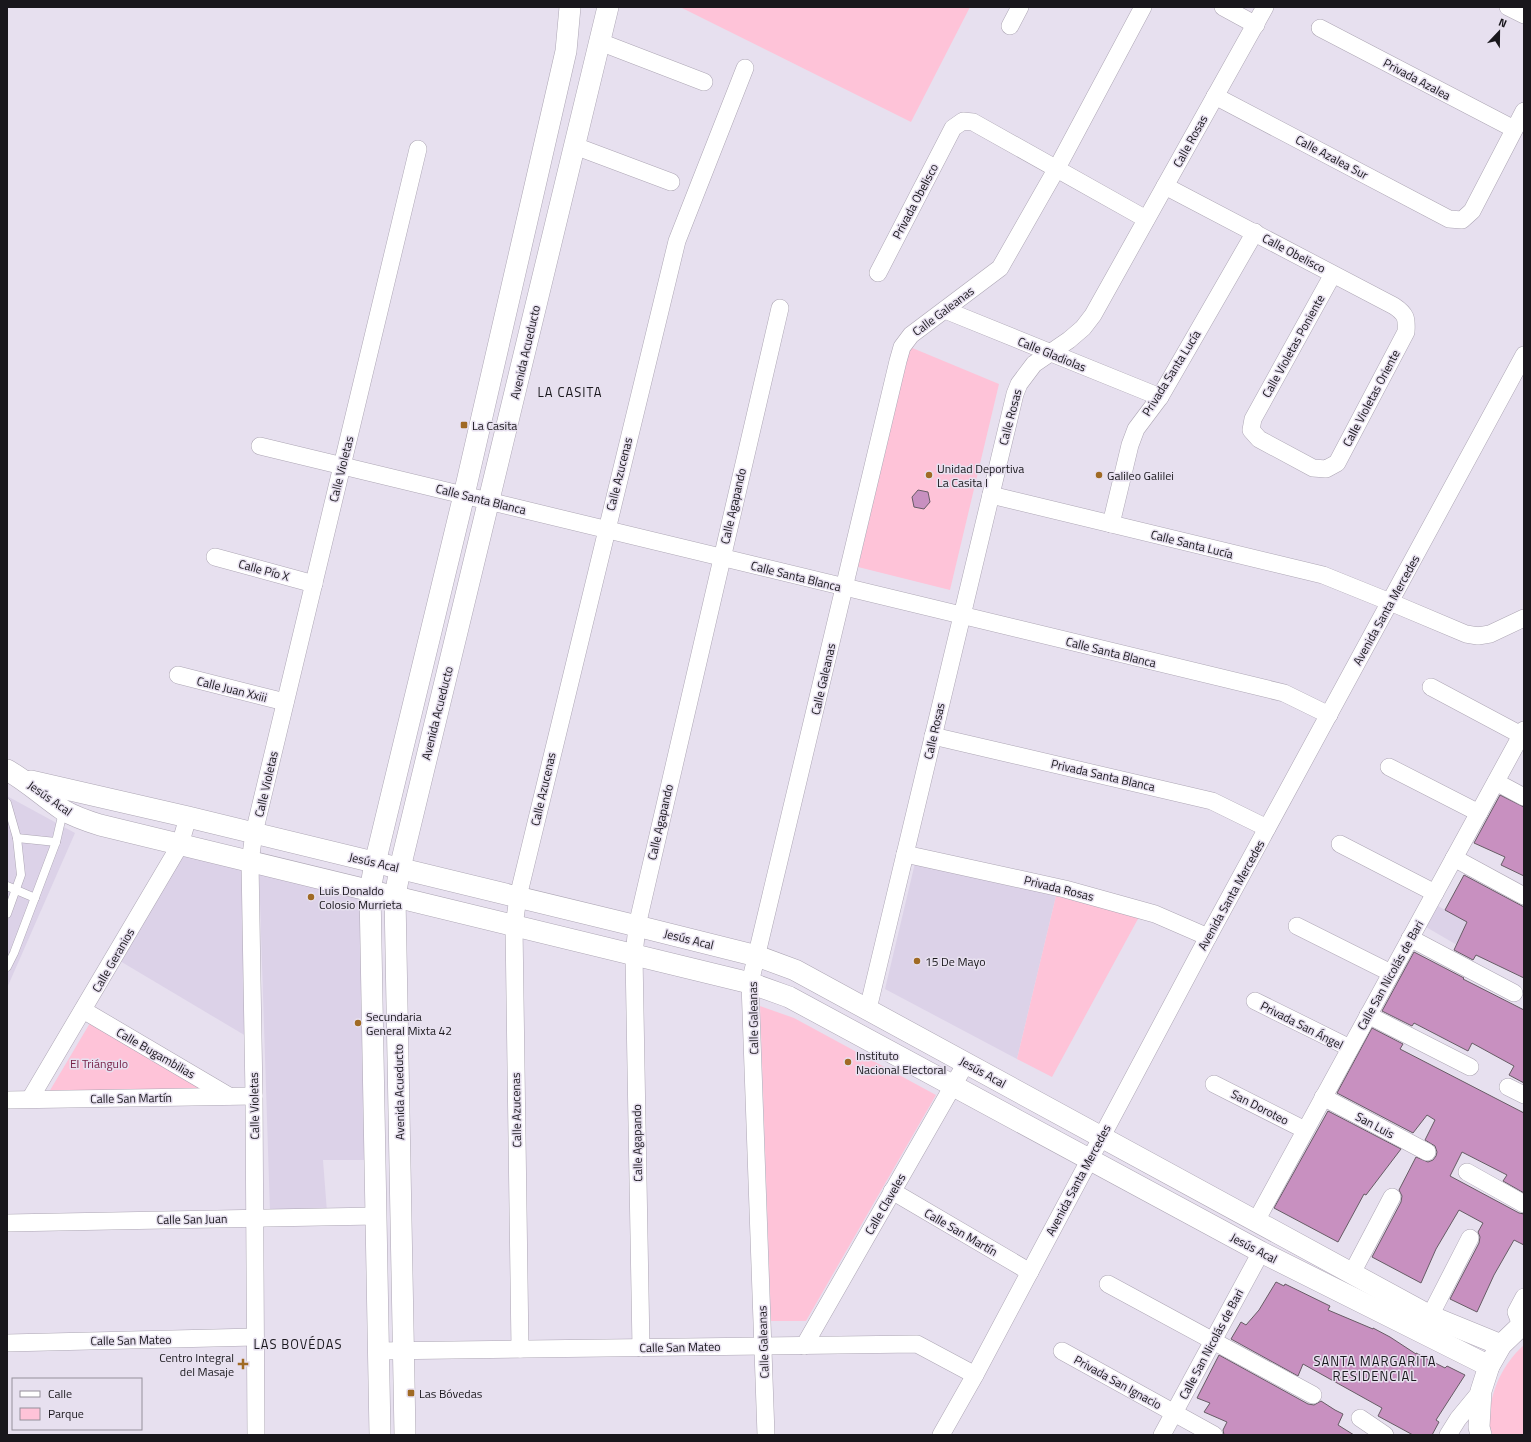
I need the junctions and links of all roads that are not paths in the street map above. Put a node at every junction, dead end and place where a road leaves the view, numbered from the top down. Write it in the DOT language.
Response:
graph roads {
  1 [pos="570,7"];
  2 [pos="608,7"];
  3 [pos="1020,7"];
  4 [pos="1143,7"];
  5 [pos="1223,7"];
  6 [pos="1265,7"];
  7 [pos="1508,7"];
  8 [pos="1524,15"];
  9 [pos="1256,25"];
  10 [pos="1010,26"];
  11 [pos="1320,28"];
  12 [pos="600,42"];
  13 [pos="745,68"];
  14 [pos="704,82"];
  15 [pos="1215,96"];
  16 [pos="1524,111"];
  17 [pos="1514,129"];
  18 [pos="575,146"];
  19 [pos="418,149"];
  20 [pos="1057,168"];
  21 [pos="670,182"];
  22 [pos="1165,186"];
  23 [pos="1146,219"];
  24 [pos="1255,232"];
  25 [pos="878,273"];
  26 [pos="1333,274"];
  27 [pos="780,308"];
  28 [pos="945,310"];
  29 [pos="1406,332"];
  30 [pos="1049,353"];
  31 [pos="1524,355"];
  32 [pos="1160,397"];
  33 [pos="260,446"];
  34 [pos="1337,463"];
  35 [pos="342,466"];
  36 [pos="464,495"];
  37 [pos="991,495"];
  38 [pos="489,501"];
  39 [pos="1111,524"];
  40 [pos="606,530"];
  41 [pos="215,557"];
  42 [pos="721,557"];
  43 [pos="314,584"];
  44 [pos="845,587"];
  45 [pos="1390,602"];
  46 [pos="962,616"];
  47 [pos="1524,618"];
  48 [pos="178,675"];
  49 [pos="1431,687"];
  50 [pos="285,702"];
  51 [pos="1329,715"];
  52 [pos="1523,733"];
  53 [pos="933,736"];
  54 [pos="1390,767"];
  55 [pos="15,775"];
  56 [pos="1496,782"];
  57 [pos="1524,797"];
  58 [pos="7,803"];
  59 [pos="64,810"];
  60 [pos="1479,813"];
  61 [pos="188,817"];
  62 [pos="1267,828"];
  63 [pos="254,833"];
  64 [pos="17,838"];
  65 [pos="56,842"];
  66 [pos="1340,844"];
  67 [pos="180,845"];
  68 [pos="905,854"];
  69 [pos="1454,858"];
  70 [pos="250,862"];
  71 [pos="375,863"];
  72 [pos="400,868"];
  73 [pos="7,886"];
  74 [pos="16,890"];
  75 [pos="370,891"];
  76 [pos="1435,893"];
  77 [pos="1524,896"];
  78 [pos="395,897"];
  79 [pos="518,897"];
  80 [pos="35,898"];
  81 [pos="7,914"];
  82 [pos="514,926"];
  83 [pos="637,926"];
  84 [pos="1297,926"];
  85 [pos="1208,937"];
  86 [pos="1410,938"];
  87 [pos="10,951"];
  88 [pos="634,955"];
  89 [pos="757,956"];
  90 [pos="7,967"];
  91 [pos="1391,973"];
  92 [pos="750,983"];
  93 [pos="1514,993"];
  94 [pos="1255,1001"];
  95 [pos="868,1009"];
  96 [pos="83,1010"];
  97 [pos="1368,1015"];
  98 [pos="1350,1048"];
  99 [pos="966,1063"];
  100 [pos="1470,1067"];
  101 [pos="1214,1084"];
  102 [pos="953,1086"];
  103 [pos="1508,1087"];
  104 [pos="1524,1095"];
  105 [pos="230,1096"];
  106 [pos="254,1096"];
  107 [pos="1323,1097"];
  108 [pos="30,1099"];
  109 [pos="7,1100"];
  110 [pos="1305,1130"];
  111 [pos="1102,1137"];
  112 [pos="1426,1152"];
  113 [pos="1090,1159"];
  114 [pos="1467,1172"];
  115 [pos="892,1191"];
  116 [pos="1392,1197"];
  117 [pos="1524,1204"];
  118 [pos="376,1216"];
  119 [pos="255,1218"];
  120 [pos="1256,1221"];
  121 [pos="7,1222"];
  122 [pos="1470,1238"];
  123 [pos="1261,1252"];
  124 [pos="1030,1272"];
  125 [pos="1352,1273"];
  126 [pos="1108,1284"];
  127 [pos="1524,1297"];
  128 [pos="1430,1316"];
  129 [pos="1522,1324"];
  130 [pos="255,1337"];
  131 [pos="1212,1342"];
  132 [pos="7,1343"];
  133 [pos="1501,1345"];
  134 [pos="763,1346"];
  135 [pos="804,1346"];
  136 [pos="641,1348"];
  137 [pos="520,1349"];
  138 [pos="378,1351"];
  139 [pos="404,1351"];
  140 [pos="1062,1352"];
  141 [pos="1489,1366"];
  142 [pos="975,1375"];
  143 [pos="1481,1391"];
  144 [pos="1313,1395"];
  145 [pos="1174,1413"];
  146 [pos="1360,1418"];
  147 [pos="256,1435"];
  148 [pos="380,1435"];
  149 [pos="405,1435"];
  150 [pos="766,1435"];
  151 [pos="941,1435"];
  152 [pos="1162,1435"];
  153 [pos="1214,1435"];
  154 [pos="1385,1435"];
  155 [pos="1448,1435"];
  156 [pos="1481,1435"];
  1 -- 36 [label="street, Avenida Acueducto"];
  2 -- 12 [label="street, Avenida Acueducto"];
  3 -- 10 [label="street"];
  4 -- 20 [label="street, Calle Galeanas"];
  5 -- 9 [label="street"];
  6 -- 9 [label="street, Calle Rosas"];
  7 -- 8 [label="street"];
  9 -- 15 [label="street, Calle Rosas"];
  11 -- 17 [label="street, Privada Azalea"];
  12 -- 14 [label="street"];
  12 -- 18 [label="street, Avenida Acueducto"];
  13 -- 40 [label="street, Calle Azucenas"];
  15 -- 17 [label="street, Calle Azalea Sur"];
  15 -- 22 [label="street, Calle Rosas"];
  16 -- 17 [label="street"];
  18 -- 21 [label="street"];
  18 -- 38 [label="street, Avenida Acueducto"];
  19 -- 35 [label="street, Calle Violetas"];
  20 -- 23 [label="street"];
  20 -- 25 [label="street, Privada Obelisco"];
  20 -- 28 [label="street, Calle Galeanas"];
  22 -- 23 [label="street, Calle Rosas"];
  22 -- 24 [label="street, Calle Obelisco"];
  23 -- 30 [label="street, Calle Rosas"];
  24 -- 26 [label="street, Calle Obelisco"];
  24 -- 32 [label="street, Privada Santa Lucía"];
  26 -- 29 [label="street, Calle Obelisco"];
  26 -- 34 [label="street, Calle Violetas Poniente"];
  27 -- 42 [label="street, Calle Agapando"];
  28 -- 30 [label="street, Calle Gladiolas"];
  28 -- 44 [label="street, Calle Galeanas"];
  29 -- 34 [label="street, Calle Violetas Oriente"];
  30 -- 32 [label="street, Calle Gladiolas"];
  30 -- 37 [label="street, Calle Rosas"];
  31 -- 45 [label="street, Avenida Santa Mercedes"];
  32 -- 39 [label="street, Privada Santa Lucía"];
  33 -- 35 [label="street, Calle Santa Blanca"];
  35 -- 36 [label="street, Calle Santa Blanca"];
  35 -- 43 [label="street, Calle Violetas"];
  36 -- 38 [label="street, Calle Santa Blanca"];
  36 -- 71 [label="street, Avenida Acueducto"];
  37 -- 39 [label="street, Calle Santa Lucía"];
  37 -- 46 [label="street, Calle Rosas"];
  38 -- 40 [label="street, Calle Santa Blanca"];
  38 -- 72 [label="street, Avenida Acueducto"];
  39 -- 45 [label="street, Calle Santa Lucía"];
  40 -- 42 [label="street, Calle Santa Blanca"];
  40 -- 79 [label="street, Calle Azucenas"];
  41 -- 43 [label="street, Calle Pío X"];
  42 -- 44 [label="street, Calle Santa Blanca"];
  42 -- 83 [label="street, Calle Agapando"];
  43 -- 50 [label="street, Calle Violetas"];
  44 -- 46 [label="street, Calle Santa Blanca"];
  44 -- 89 [label="street, Calle Galeanas"];
  45 -- 47 [label="street, Calle Santa Lucía"];
  45 -- 51 [label="street, Avenida Santa Mercedes"];
  46 -- 51 [label="street, Calle Santa Blanca"];
  46 -- 53 [label="street, Calle Rosas"];
  48 -- 50 [label="street, Calle Juan Xxiii"];
  49 -- 52 [label="street"];
  50 -- 63 [label="street, Calle Violetas"];
  51 -- 62 [label="street, Avenida Santa Mercedes"];
  52 -- 56 [label="street, Calle San Nicolás de Bari"];
  53 -- 62 [label="street, Privada Santa Blanca"];
  53 -- 68 [label="street, Calle Rosas"];
  54 -- 60 [label="street"];
  55 -- 59 [label="street, Jesús Acal"];
  55 -- 61 [label="street, Jesús Acal"];
  56 -- 57 [label="street"];
  56 -- 60 [label="street, Calle San Nicolás de Bari"];
  58 -- 64 [label="lane"];
  59 -- 65 [label="lane"];
  59 -- 67 [label="street, Jesús Acal"];
  60 -- 69 [label="street, Calle San Nicolás de Bari"];
  61 -- 63 [label="street, Jesús Acal"];
  61 -- 67 [label="street, Calle Geranios"];
  62 -- 85 [label="street, Avenida Santa Mercedes"];
  63 -- 70 [label="street, Calle Violetas"];
  63 -- 71 [label="street, Jesús Acal"];
  64 -- 65 [label="lane"];
  64 -- 74 [label="lane"];
  65 -- 80 [label="lane"];
  66 -- 76 [label="street"];
  67 -- 70 [label="street, Jesús Acal"];
  67 -- 96 [label="street, Calle Geranios"];
  68 -- 85 [label="street, Privada Rosas"];
  68 -- 95 [label="street, Calle Rosas"];
  69 -- 76 [label="street, Calle San Nicolás de Bari"];
  69 -- 77 [label="street"];
  70 -- 75 [label="street, Jesús Acal"];
  70 -- 106 [label="street, Calle Violetas"];
  71 -- 72 [label="street, Jesús Acal"];
  71 -- 75 [label="street, Avenida Acueducto"];
  72 -- 78 [label="street, Avenida Acueducto"];
  72 -- 79 [label="street, Jesús Acal"];
  73 -- 74 [label="lane"];
  74 -- 80 [label="lane"];
  74 -- 81 [label="lane"];
  75 -- 78 [label="street, Jesús Acal"];
  75 -- 118 [label="street, Avenida Acueducto"];
  76 -- 86 [label="street, Calle San Nicolás de Bari"];
  78 -- 82 [label="street, Jesús Acal"];
  78 -- 139 [label="street, Avenida Acueducto"];
  79 -- 82 [label="street, Calle Azucenas"];
  79 -- 83 [label="street, Jesús Acal"];
  80 -- 87 [label="lane"];
  82 -- 88 [label="street, Jesús Acal"];
  82 -- 137 [label="street, Calle Azucenas"];
  83 -- 88 [label="street, Calle Agapando"];
  83 -- 89 [label="street, Jesús Acal"];
  84 -- 91 [label="street"];
  85 -- 111 [label="street, Avenida Santa Mercedes"];
  86 -- 91 [label="street, Calle San Nicolás de Bari"];
  86 -- 93 [label="street"];
  87 -- 90 [label="lane"];
  88 -- 92 [label="street, Jesús Acal"];
  88 -- 136 [label="street, Calle Agapando"];
  89 -- 92 [label="street, Calle Galeanas"];
  89 -- 95 [label="street, Jesús Acal"];
  91 -- 97 [label="street, Calle San Nicolás de Bari"];
  92 -- 102 [label="street, Jesús Acal"];
  92 -- 134 [label="street, Calle Galeanas"];
  94 -- 98 [label="street, Privada San Ángel"];
  95 -- 99 [label="street, Jesús Acal"];
  96 -- 105 [label="street, Calle Bugambilias"];
  96 -- 108 [label="street, Calle Geranios"];
  97 -- 98 [label="street, Calle San Nicolás de Bari"];
  97 -- 100 [label="street"];
  98 -- 107 [label="street, Calle San Nicolás de Bari"];
  99 -- 102 [label="street, Calle Claveles"];
  99 -- 111 [label="street, Jesús Acal"];
  101 -- 110 [label="street, San Doroteo"];
  102 -- 113 [label="street, Jesús Acal"];
  102 -- 115 [label="street, Calle Claveles"];
  103 -- 104 [label="street"];
  105 -- 106 [label="street, Calle San Martín"];
  105 -- 108 [label="street, Calle San Martín"];
  106 -- 119 [label="street, Calle Violetas"];
  107 -- 110 [label="street, Calle San Nicolás de Bari"];
  107 -- 112 [label="street, San Luis"];
  108 -- 109 [label="street, Calle San Martín"];
  110 -- 120 [label="street, Calle San Nicolás de Bari"];
  111 -- 113 [label="street, Avenida Santa Mercedes"];
  111 -- 120 [label="street, Jesús Acal"];
  113 -- 123 [label="street, Jesús Acal"];
  113 -- 124 [label="street, Avenida Santa Mercedes"];
  114 -- 117 [label="street"];
  115 -- 124 [label="street, Calle San Martín"];
  115 -- 135 [label="street, Calle Claveles"];
  116 -- 125 [label="street"];
  118 -- 119 [label="street, Calle San Juan"];
  118 -- 138 [label="street, Avenida Acueducto"];
  119 -- 121 [label="street, Calle San Juan"];
  119 -- 130 [label="street, Calle Violetas"];
  120 -- 125 [label="street, Jesús Acal"];
  122 -- 128 [label="street"];
  123 -- 131 [label="street, Calle San Nicolás de Bari"];
  123 -- 141 [label="street, Jesús Acal"];
  124 -- 142 [label="street, Avenida Santa Mercedes"];
  125 -- 128 [label="street, Jesús Acal"];
  126 -- 131 [label="street"];
  127 -- 129 [label="street"];
  128 -- 133 [label="street, Jesús Acal"];
  129 -- 133 [label="street"];
  130 -- 132 [label="street, Calle San Mateo"];
  130 -- 147 [label="street, Calle Violetas"];
  131 -- 144 [label="street"];
  131 -- 145 [label="street, Calle San Nicolás de Bari"];
  133 -- 141 [label="street"];
  134 -- 135 [label="street, Calle San Mateo"];
  134 -- 136 [label="street, Calle San Mateo"];
  134 -- 150 [label="street, Calle Galeanas"];
  135 -- 142 [label="street, Calle San Mateo"];
  136 -- 137 [label="street, Calle San Mateo"];
  137 -- 139 [label="street, Calle San Mateo"];
  138 -- 139 [label="street, Calle San Mateo"];
  138 -- 148 [label="street, Avenida Acueducto"];
  139 -- 149 [label="street, Avenida Acueducto"];
  140 -- 145 [label="street, Privada San Ignacio"];
  141 -- 143 [label="street"];
  142 -- 151 [label="street, Avenida Santa Mercedes"];
  143 -- 155 [label="street"];
  143 -- 156 [label="street"];
  145 -- 152 [label="street, Calle San Nicolás de Bari"];
  145 -- 153 [label="street, Privada San Ignacio"];
  146 -- 154 [label="street"];
}
